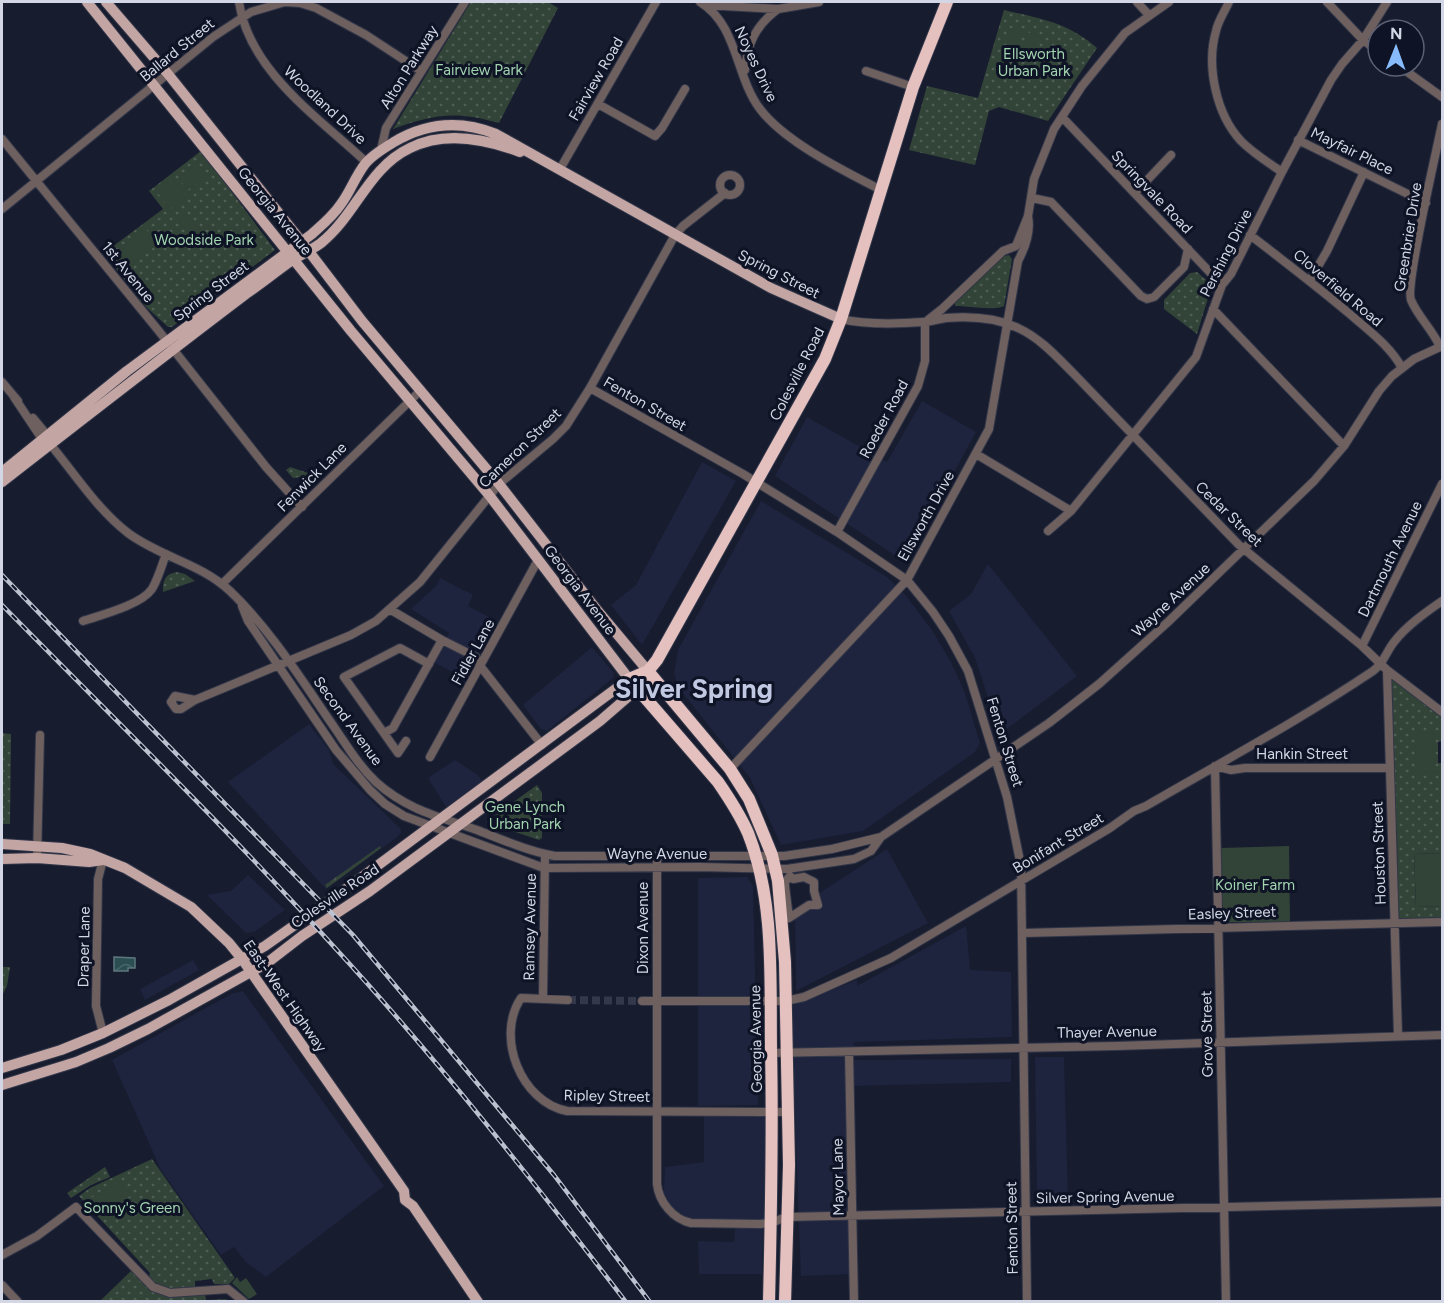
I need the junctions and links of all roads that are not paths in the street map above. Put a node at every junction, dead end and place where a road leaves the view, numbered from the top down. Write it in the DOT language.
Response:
graph roads {
  1 [pos="87,2"];
  2 [pos="106,2"];
  3 [pos="239,2"];
  4 [pos="465,2"];
  5 [pos="656,2"];
  6 [pos="819,2"];
  7 [pos="947,2"];
  8 [pos="1137,2"];
  9 [pos="1168,2"];
  10 [pos="1229,2"];
  11 [pos="1327,2"];
  12 [pos="1387,2"];
  13 [pos="703,3"];
  14 [pos="778,9"];
  15 [pos="1148,14"];
  16 [pos="242,17"];
  17 [pos="1363,40"];
  18 [pos="1366,42"];
  19 [pos="421,71"];
  20 [pos="867,71"];
  21 [pos="168,74"];
  22 [pos="744,74"];
  23 [pos="1416,78"];
  24 [pos="155,85"];
  25 [pos="913,87"];
  26 [pos="685,89"];
  27 [pos="1443,97"];
  28 [pos="598,104"];
  29 [pos="1062,117"];
  30 [pos="1443,124"];
  31 [pos="2,139"];
  32 [pos="1298,140"];
  33 [pos="381,150"];
  34 [pos="1171,155"];
  35 [pos="366,162"];
  36 [pos="560,169"];
  37 [pos="1282,172"];
  38 [pos="1364,172"];
  39 [pos="37,181"];
  40 [pos="881,190"];
  41 [pos="725,193"];
  42 [pos="1135,193"];
  43 [pos="1032,198"];
  44 [pos="1426,202"];
  45 [pos="2,209"];
  46 [pos="1028,216"];
  47 [pos="675,235"];
  48 [pos="1250,235"];
  49 [pos="305,246"];
  50 [pos="1188,249"];
  51 [pos="291,255"];
  52 [pos="1184,267"];
  53 [pos="1207,267"];
  54 [pos="1310,280"];
  55 [pos="1222,285"];
  56 [pos="1213,309"];
  57 [pos="841,319"];
  58 [pos="925,322"];
  59 [pos="1007,324"];
  60 [pos="169,345"];
  61 [pos="1441,347"];
  62 [pos="1402,368"];
  63 [pos="2,381"];
  64 [pos="590,388"];
  65 [pos="421,390"];
  66 [pos="410,401"];
  67 [pos="1133,437"];
  68 [pos="47,439"];
  69 [pos="1344,446"];
  70 [pos="976,454"];
  71 [pos="2,472"];
  72 [pos="2,482"];
  73 [pos="755,482"];
  74 [pos="499,484"];
  75 [pos="1443,484"];
  76 [pos="489,495"];
  77 [pos="302,507"];
  78 [pos="1071,512"];
  79 [pos="1048,531"];
  80 [pos="837,532"];
  81 [pos="520,536"];
  82 [pos="1244,549"];
  83 [pos="166,554"];
  84 [pos="538,560"];
  85 [pos="567,572"];
  86 [pos="907,580"];
  87 [pos="222,584"];
  88 [pos="1443,601"];
  89 [pos="240,602"];
  90 [pos="391,609"];
  91 [pos="82,621"];
  92 [pos="442,640"];
  93 [pos="1362,646"];
  94 [pos="289,661"];
  95 [pos="429,663"];
  96 [pos="279,666"];
  97 [pos="481,667"];
  98 [pos="1384,667"];
  99 [pos="648,671"];
  100 [pos="629,679"];
  101 [pos="637,689"];
  102 [pos="195,700"];
  103 [pos="1442,711"];
  104 [pos="330,720"];
  105 [pos="321,726"];
  106 [pos="384,733"];
  107 [pos="40,735"];
  108 [pos="406,741"];
  109 [pos="542,745"];
  110 [pos="430,757"];
  111 [pos="996,759"];
  112 [pos="1215,766"];
  113 [pos="1389,768"];
  114 [pos="730,769"];
  115 [pos="441,819"];
  116 [pos="459,825"];
  117 [pos="430,827"];
  118 [pos="448,833"];
  119 [pos="881,837"];
  120 [pos="2,844"];
  121 [pos="37,845"];
  122 [pos="545,854"];
  123 [pos="772,855"];
  124 [pos="657,856"];
  125 [pos="37,858"];
  126 [pos="2,859"];
  127 [pos="103,860"];
  128 [pos="756,862"];
  129 [pos="544,868"];
  130 [pos="656,868"];
  131 [pos="775,869"];
  132 [pos="1021,880"];
  133 [pos="814,882"];
  134 [pos="1443,922"];
  135 [pos="1395,924"];
  136 [pos="1218,928"];
  137 [pos="1023,933"];
  138 [pos="242,958"];
  139 [pos="251,973"];
  140 [pos="543,999"];
  141 [pos="568,1000"];
  142 [pos="642,1000"];
  143 [pos="657,1000"];
  144 [pos="770,1000"];
  145 [pos="786,1001"];
  146 [pos="104,1033"];
  147 [pos="1443,1035"];
  148 [pos="1398,1036"];
  149 [pos="1221,1043"];
  150 [pos="1024,1048"];
  151 [pos="849,1052"];
  152 [pos="771,1053"];
  153 [pos="787,1053"];
  154 [pos="2,1068"];
  155 [pos="2,1085"];
  156 [pos="658,1110"];
  157 [pos="772,1112"];
  158 [pos="788,1112"];
  159 [pos="1443,1202"];
  160 [pos="1224,1207"];
  161 [pos="1025,1212"];
  162 [pos="786,1216"];
  163 [pos="852,1216"];
  164 [pos="771,1222"];
  165 [pos="697,1224"];
  166 [pos="2,1255"];
  167 [pos="2,1285"];
  168 [pos="18,1302"];
  169 [pos="244,1302"];
  170 [pos="478,1302"];
  171 [pos="769,1302"];
  172 [pos="785,1302"];
  173 [pos="854,1302"];
  174 [pos="1027,1302"];
  175 [pos="1226,1302"];
  1 -- 24 [label="main road, Georgia Avenue"];
  2 -- 21 [label="main road, Georgia Avenue"];
  3 -- 16 [label="street, Woodland Drive"];
  4 -- 19 [label="street, Alton Parkway"];
  5 -- 28 [label="street, Fairview Road"];
  6 -- 14 [label="street"];
  7 -- 25 [label="highway, Colesville Road"];
  8 -- 15 [label="street"];
  9 -- 15 [label="street, Ellsworth Drive"];
  10 -- 37 [label="street"];
  11 -- 17 [label="street"];
  12 -- 17 [label="street, Pershing Drive"];
  13 -- 14 [label="street"];
  13 -- 22 [label="street, Noyes Drive"];
  14 -- 22 [label="street"];
  15 -- 29 [label="street, Ellsworth Drive"];
  16 -- 19 [label="street, Ballard Street"];
  16 -- 21 [label="street, Ballard Street"];
  16 -- 35 [label="street, Woodland Drive"];
  17 -- 18 [label="street"];
  17 -- 32 [label="street, Pershing Drive"];
  19 -- 33 [label="street, Alton Parkway"];
  20 -- 25 [label="street"];
  21 -- 24 [label="street, Ballard Street"];
  21 -- 49 [label="main road, Georgia Avenue"];
  22 -- 40 [label="street, Noyes Drive"];
  23 -- 27 [label="street"];
  24 -- 39 [label="street, Ballard Street"];
  24 -- 51 [label="main road, Georgia Avenue"];
  25 -- 40 [label="highway, Colesville Road"];
  26 -- 28 [label="street"];
  28 -- 36 [label="street, Fairview Road"];
  29 -- 42 [label="street, Springvale Road"];
  29 -- 43 [label="street, Ellsworth Drive"];
  30 -- 44 [label="street, Greenbrier Drive"];
  31 -- 39 [label="street, 1st Avenue"];
  32 -- 37 [label="street, Pershing Drive"];
  32 -- 38 [label="street, Mayfair Place"];
  33 -- 35 [label="main road, Spring Street"];
  33 -- 36 [label="main road, Spring Street"];
  34 -- 42 [label="street"];
  35 -- 49 [label="main road, Spring Street"];
  36 -- 47 [label="main road, Spring Street"];
  36 -- 49 [label="main road, Spring Street"];
  37 -- 48 [label="street, Pershing Drive"];
  38 -- 44 [label="street, Mayfair Place"];
  38 -- 54 [label="street"];
  39 -- 45 [label="street, Ballard Street"];
  39 -- 60 [label="street, 1st Avenue"];
  40 -- 57 [label="highway, Colesville Road"];
  41 -- 47 [label="street, Cameron Street"];
  42 -- 50 [label="street, Springvale Road"];
  43 -- 46 [label="street, Ellsworth Drive"];
  43 -- 52 [label="street"];
  44 -- 61 [label="street, Greenbrier Drive"];
  46 -- 58 [label="street, Ellsworth Drive"];
  46 -- 59 [label="street, Ellsworth Drive"];
  47 -- 57 [label="main road, Spring Street"];
  47 -- 64 [label="street, Cameron Street"];
  48 -- 54 [label="street, Cloverfield Road"];
  48 -- 55 [label="street, Pershing Drive"];
  49 -- 51 [label="main road, Spring Street"];
  49 -- 65 [label="main road, Georgia Avenue"];
  50 -- 52 [label="street"];
  50 -- 53 [label="street, Springvale Road"];
  51 -- 60 [label="main road, Spring Street"];
  51 -- 66 [label="main road, Georgia Avenue"];
  52 -- 53 [label="street"];
  53 -- 55 [label="street, Springvale Road"];
  54 -- 62 [label="street, Cloverfield Road"];
  55 -- 56 [label="street, Pershing Drive"];
  56 -- 67 [label="street, Pershing Drive"];
  56 -- 69 [label="street"];
  57 -- 58 [label="street, Spring Street"];
  57 -- 73 [label="highway, Colesville Road"];
  58 -- 59 [label="street, Spring Street"];
  58 -- 80 [label="street, Roeder Road"];
  59 -- 67 [label="street, Cedar Street"];
  59 -- 70 [label="street, Ellsworth Drive"];
  60 -- 68 [label="main road, Spring Street"];
  60 -- 77 [label="street, 1st Avenue"];
  61 -- 62 [label="street, Wayne Avenue"];
  62 -- 69 [label="street, Wayne Avenue"];
  63 -- 68 [label="street, Second Avenue"];
  64 -- 73 [label="street, Fenton Street"];
  64 -- 74 [label="street, Cameron Street"];
  65 -- 66 [label="street, Fenwick Lane"];
  65 -- 74 [label="main road, Georgia Avenue"];
  66 -- 76 [label="main road, Georgia Avenue"];
  66 -- 77 [label="street, Fenwick Lane"];
  67 -- 78 [label="street, Pershing Drive"];
  67 -- 82 [label="street, Cedar Street"];
  68 -- 71 [label="main road, Spring Street"];
  68 -- 72 [label="main road, Spring Street"];
  68 -- 83 [label="street, Second Avenue"];
  69 -- 82 [label="street, Wayne Avenue"];
  70 -- 78 [label="street"];
  70 -- 86 [label="street, Ellsworth Drive"];
  73 -- 80 [label="street, Fenton Street"];
  73 -- 99 [label="highway, Colesville Road"];
  74 -- 76 [label="street, Cameron Street"];
  74 -- 85 [label="main road, Georgia Avenue"];
  75 -- 93 [label="street, Dartmouth Avenue"];
  76 -- 81 [label="main road, Georgia Avenue"];
  76 -- 90 [label="street, Cameron Street"];
  77 -- 87 [label="street, Fenwick Lane"];
  78 -- 79 [label="street, Pershing Drive"];
  80 -- 86 [label="street, Fenton Street"];
  81 -- 84 [label="main road, Georgia Avenue"];
  81 -- 85 [label="main road"];
  82 -- 93 [label="street, Cedar Street"];
  82 -- 111 [label="street, Wayne Avenue"];
  83 -- 87 [label="street, Second Avenue"];
  83 -- 91 [label="street"];
  84 -- 97 [label="street, Fidler Lane"];
  84 -- 100 [label="main road, Georgia Avenue"];
  85 -- 99 [label="main road, Georgia Avenue"];
  86 -- 111 [label="street, Fenton Street"];
  86 -- 114 [label="street, Ellsworth Drive"];
  87 -- 89 [label="street, Second Avenue"];
  88 -- 98 [label="street, Bonifant Street"];
  89 -- 94 [label="street, Second Avenue"];
  89 -- 96 [label="street, Second Avenue"];
  90 -- 92 [label="street"];
  90 -- 94 [label="street, Cameron Street"];
  92 -- 95 [label="street"];
  92 -- 97 [label="street"];
  93 -- 98 [label="street, Cedar Street"];
  94 -- 96 [label="street, Cameron Street"];
  94 -- 104 [label="street, Second Avenue"];
  95 -- 106 [label="street"];
  95 -- 106 [label="street"];
  96 -- 102 [label="street, Cameron Street"];
  96 -- 105 [label="street, Second Avenue"];
  97 -- 109 [label="street"];
  97 -- 110 [label="street, Fidler Lane"];
  98 -- 103 [label="street, Cedar Street"];
  98 -- 112 [label="street, Bonifant Street"];
  98 -- 113 [label="street, Houston Street"];
  99 -- 100 [label="highway, Colesville Road"];
  99 -- 101 [label="main road, Colesville Road"];
  99 -- 114 [label="highway, Georgia Avenue"];
  100 -- 101 [label="highway, Georgia Avenue"];
  100 -- 109 [label="main road, Colesville Road"];
  101 -- 116 [label="main road, Colesville Road"];
  101 -- 128 [label="highway, Georgia Avenue"];
  104 -- 105 [label="street"];
  104 -- 115 [label="street, Second Avenue"];
  105 -- 117 [label="street, Second Avenue"];
  106 -- 108 [label="street"];
  107 -- 121 [label="street"];
  109 -- 115 [label="main road, Colesville Road"];
  111 -- 119 [label="street, Wayne Avenue"];
  111 -- 132 [label="street, Fenton Street"];
  112 -- 113 [label="street, Hankin Street"];
  112 -- 132 [label="street, Bonifant Street"];
  112 -- 136 [label="street, Grove Street"];
  113 -- 135 [label="street, Houston Street"];
  114 -- 123 [label="highway, Georgia Avenue"];
  115 -- 116 [label="street, Second Avenue"];
  115 -- 117 [label="main road, Colesville Road"];
  116 -- 118 [label="main road, Colesville Road"];
  116 -- 122 [label="street, Wayne Avenue"];
  117 -- 118 [label="street, Wayne Avenue"];
  117 -- 138 [label="main road, Colesville Road"];
  118 -- 129 [label="street, Wayne Avenue"];
  118 -- 139 [label="main road, Colesville Road"];
  119 -- 123 [label="street, Wayne Avenue"];
  119 -- 131 [label="street, Wayne Avenue"];
  120 -- 121 [label="main road, East-West Highway"];
  121 -- 125 [label="street"];
  121 -- 127 [label="main road, East-West Highway"];
  122 -- 124 [label="street, Wayne Avenue"];
  122 -- 129 [label="street, Ramsey Avenue"];
  123 -- 128 [label="street, Wayne Avenue"];
  123 -- 131 [label="highway, Georgia Avenue"];
  124 -- 128 [label="street, Wayne Avenue"];
  124 -- 130 [label="street, Dixon Avenue"];
  125 -- 126 [label="main road, East-West Highway"];
  125 -- 127 [label="main road, East-West Highway"];
  127 -- 138 [label="main road, East-West Highway"];
  127 -- 146 [label="street, Draper Lane"];
  128 -- 130 [label="street, Wayne Avenue"];
  128 -- 131 [label="street, Wayne Avenue"];
  128 -- 144 [label="highway, Georgia Avenue"];
  129 -- 130 [label="street, Wayne Avenue"];
  129 -- 140 [label="street, Ramsey Avenue"];
  130 -- 143 [label="street, Dixon Avenue"];
  131 -- 145 [label="highway, Georgia Avenue"];
  132 -- 137 [label="street, Fenton Street"];
  132 -- 145 [label="street, Bonifant Street"];
  133 -- 133 [label="street"];
  134 -- 135 [label="street, Easley Street"];
  135 -- 136 [label="street, Easley Street"];
  135 -- 148 [label="street, Houston Street"];
  136 -- 137 [label="street, Easley Street"];
  136 -- 149 [label="street, Grove Street"];
  137 -- 150 [label="street, Fenton Street"];
  138 -- 139 [label="main road, East-West Highway"];
  138 -- 146 [label="main road, Colesville Road"];
  139 -- 155 [label="main road, Colesville Road"];
  139 -- 170 [label="main road, East-West Highway"];
  140 -- 141 [label="street"];
  140 -- 156 [label="street, Ripley Street"];
  142 -- 143 [label="street, Bonifant Street"];
  143 -- 144 [label="street, Bonifant Street"];
  143 -- 156 [label="street, Dixon Avenue"];
  144 -- 145 [label="street, Bonifant Street"];
  144 -- 152 [label="highway, Georgia Avenue"];
  145 -- 153 [label="highway, Georgia Avenue"];
  146 -- 154 [label="main road, Colesville Road"];
  147 -- 148 [label="street, Thayer Avenue"];
  148 -- 149 [label="street, Thayer Avenue"];
  149 -- 150 [label="street, Thayer Avenue"];
  149 -- 160 [label="street, Grove Street"];
  150 -- 151 [label="street, Thayer Avenue"];
  150 -- 161 [label="street, Fenton Street"];
  151 -- 153 [label="street, Thayer Avenue"];
  151 -- 163 [label="street, Mayor Lane"];
  152 -- 153 [label="street, Thayer Avenue"];
  152 -- 157 [label="highway, Georgia Avenue"];
  153 -- 158 [label="highway, Georgia Avenue"];
  156 -- 157 [label="street, Ripley Street"];
  156 -- 165 [label="street, Dixon Avenue"];
  157 -- 158 [label="street, Ripley Street"];
  157 -- 164 [label="highway, Georgia Avenue"];
  158 -- 162 [label="highway, Georgia Avenue"];
  159 -- 160 [label="street, Silver Spring Avenue"];
  160 -- 161 [label="street, Silver Spring Avenue"];
  160 -- 175 [label="street, Grove Street"];
  161 -- 163 [label="street, Silver Spring Avenue"];
  161 -- 174 [label="street, Fenton Street"];
  162 -- 163 [label="street, Silver Spring Avenue"];
  162 -- 164 [label="street, Silver Spring Avenue"];
  162 -- 172 [label="highway, Georgia Avenue"];
  163 -- 173 [label="street, Mayor Lane"];
  164 -- 165 [label="street, Silver Spring Avenue"];
  164 -- 171 [label="highway, Georgia Avenue"];
  166 -- 169 [label="street"];
  167 -- 168 [label="street"];
}
